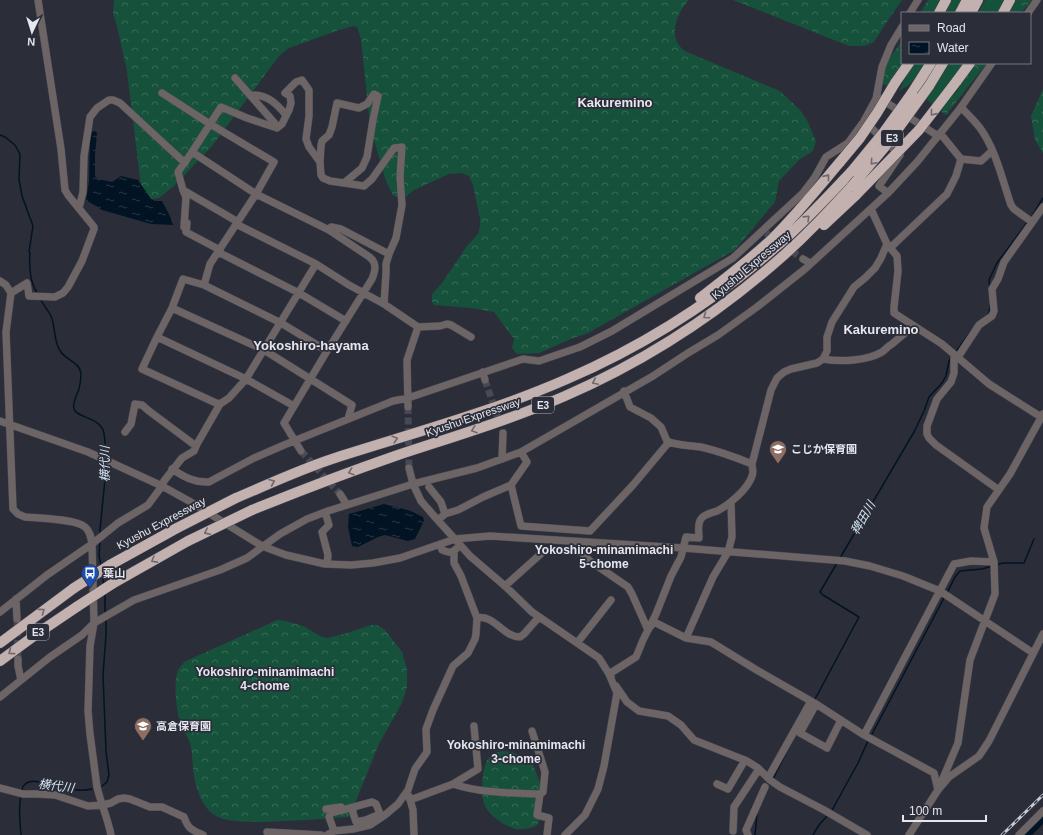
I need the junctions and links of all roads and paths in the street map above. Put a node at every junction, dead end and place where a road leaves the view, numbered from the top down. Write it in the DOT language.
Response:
graph roads {
  1 [pos="38,0"];
  2 [pos="918,0"];
  3 [pos="946,0"];
  4 [pos="967,0"];
  5 [pos="978,0"];
  6 [pos="1010,0"];
  7 [pos="1037,0"];
  8 [pos="911,12"];
  9 [pos="940,12"];
  10 [pos="961,12"];
  11 [pos="972,12"];
  12 [pos="1004,12"];
  13 [pos="1029,12"];
  14 [pos="901,29"];
  15 [pos="908,64"];
  16 [pos="931,64"];
  17 [pos="942,64"];
  18 [pos="969,64"];
  19 [pos="991,64"];
  20 [pos="235,78"];
  21 [pos="162,93"];
  22 [pos="250,96"];
  23 [pos="877,96"];
  24 [pos="961,107"];
  25 [pos="286,115"];
  26 [pos="864,121"];
  27 [pos="210,124"];
  28 [pos="278,127"];
  29 [pos="939,134"];
  30 [pos="992,151"];
  31 [pos="192,152"];
  32 [pos="961,159"];
  33 [pos="320,162"];
  34 [pos="185,163"];
  35 [pos="344,183"];
  36 [pos="183,190"];
  37 [pos="854,191"];
  38 [pos="888,193"];
  39 [pos="256,194"];
  40 [pos="1043,207"];
  41 [pos="79,208"];
  42 [pos="871,209"];
  43 [pos="1032,222"];
  44 [pos="237,223"];
  45 [pos="329,230"];
  46 [pos="889,246"];
  47 [pos="219,251"];
  48 [pos="389,254"];
  49 [pos="803,259"];
  50 [pos="810,263"];
  51 [pos="316,264"];
  52 [pos="0,281"];
  53 [pos="204,285"];
  54 [pos="11,293"];
  55 [pos="299,293"];
  56 [pos="364,293"];
  57 [pos="384,304"];
  58 [pos="172,308"];
  59 [pos="346,321"];
  60 [pos="281,323"];
  61 [pos="914,326"];
  62 [pos="418,327"];
  63 [pos="157,337"];
  64 [pos="471,337"];
  65 [pos="264,350"];
  66 [pos="327,351"];
  67 [pos="958,357"];
  68 [pos="823,360"];
  69 [pos="483,372"];
  70 [pos="310,378"];
  71 [pos="246,379"];
  72 [pos="485,380"];
  73 [pos="567,380"];
  74 [pos="624,391"];
  75 [pos="408,398"];
  76 [pos="220,404"];
  77 [pos="294,406"];
  78 [pos="408,407"];
  79 [pos="1042,415"];
  80 [pos="348,419"];
  81 [pos="0,421"];
  82 [pos="10,426"];
  83 [pos="125,432"];
  84 [pos="503,433"];
  85 [pos="294,441"];
  86 [pos="669,442"];
  87 [pos="196,446"];
  88 [pos="301,451"];
  89 [pos="521,452"];
  90 [pos="502,459"];
  91 [pos="752,464"];
  92 [pos="409,468"];
  93 [pos="172,469"];
  94 [pos="413,484"];
  95 [pos="511,485"];
  96 [pos="162,486"];
  97 [pos="429,487"];
  98 [pos="999,490"];
  99 [pos="340,494"];
  100 [pos="731,502"];
  101 [pos="348,506"];
  102 [pos="325,512"];
  103 [pos="445,514"];
  104 [pos="438,520"];
  105 [pos="552,528"];
  106 [pos="455,539"];
  107 [pos="552,539"];
  108 [pos="92,544"];
  109 [pos="440,544"];
  110 [pos="460,545"];
  111 [pos="262,546"];
  112 [pos="683,548"];
  113 [pos="551,550"];
  114 [pos="454,552"];
  115 [pos="728,552"];
  116 [pos="994,562"];
  117 [pos="327,564"];
  118 [pos="506,586"];
  119 [pos="940,591"];
  120 [pos="16,599"];
  121 [pos="611,600"];
  122 [pos="0,612"];
  123 [pos="539,617"];
  124 [pos="17,618"];
  125 [pos="477,618"];
  126 [pos="985,621"];
  127 [pos="94,624"];
  128 [pos="648,630"];
  129 [pos="1043,634"];
  130 [pos="686,638"];
  131 [pos="577,643"];
  132 [pos="0,644"];
  133 [pos="1033,653"];
  134 [pos="18,659"];
  135 [pos="0,661"];
  136 [pos="609,674"];
  137 [pos="21,680"];
  138 [pos="0,697"];
  139 [pos="813,703"];
  140 [pos="842,720"];
  141 [pos="474,726"];
  142 [pos="532,731"];
  143 [pos="864,735"];
  144 [pos="746,760"];
  145 [pos="759,769"];
  146 [pos="769,779"];
  147 [pos="453,784"];
  148 [pos="718,784"];
  149 [pos="765,787"];
  150 [pos="0,788"];
  151 [pos="408,790"];
  152 [pos="938,790"];
  153 [pos="540,794"];
  154 [pos="410,800"];
  155 [pos="103,805"];
  156 [pos="326,808"];
  157 [pos="1043,811"];
  158 [pos="334,831"];
  159 [pos="733,831"];
  160 [pos="267,832"];
  161 [pos="111,835"];
  162 [pos="204,835"];
  163 [pos="318,835"];
  164 [pos="321,835"];
  165 [pos="326,835"];
  166 [pos="414,835"];
  167 [pos="547,835"];
  168 [pos="565,835"];
  169 [pos="748,835"];
  170 [pos="867,835"];
  171 [pos="909,835"];
  172 [pos="1019,835"];
  1 -- 41 [label="street"];
  2 -- 8 [label="street"];
  3 -- 9 [label="highway"];
  4 -- 10 [label="highway"];
  5 -- 11 [label="highway"];
  6 -- 12 [label="highway"];
  7 -- 13 [label="street"];
  14 -- 23 [label="street"];
  73 -- 15 [label="highway, one-way, bridge"];
  73 -- 16 [label="highway, Kyushu Expressway / E3, one-way, bridge"];
  17 -- 37 [label="highway, Kyushu Expressway / E3, one-way, bridge"];
  18 -- 37 [label="highway, one-way, bridge"];
  19 -- 24 [label="street"];
  20 -- 22 [label="street"];
  21 -- 27 [label="street"];
  22 -- 25 [label="street"];
  22 -- 28 [label="street"];
  23 -- 26 [label="street"];
  23 -- 29 [label="street"];
  24 -- 29 [label="street"];
  24 -- 30 [label="street"];
  25 -- 28 [label="street"];
  25 -- 33 [label="street"];
  26 -- 38 [label="street"];
  26 -- 69 [label="street"];
  27 -- 28 [label="street"];
  27 -- 31 [label="street"];
  27 -- 39 [label="street"];
  29 -- 32 [label="street"];
  29 -- 38 [label="street"];
  30 -- 32 [label="street"];
  30 -- 43 [label="street"];
  31 -- 34 [label="street"];
  31 -- 39 [label="street"];
  32 -- 46 [label="street"];
  33 -- 35 [label="street"];
  33 -- 35 [label="street"];
  34 -- 36 [label="street"];
  34 -- 41 [label="street"];
  35 -- 48 [label="street"];
  36 -- 44 [label="street"];
  36 -- 47 [label="street"];
  37 -- 135 [label="highway, Kyushu Expressway / E3, one-way, bridge"];
  38 -- 42 [label="street"];
  39 -- 44 [label="street"];
  39 -- 45 [label="street"];
  40 -- 43 [label="street"];
  41 -- 54 [label="street"];
  42 -- 46 [label="street"];
  42 -- 50 [label="street"];
  43 -- 67 [label="street"];
  44 -- 47 [label="street"];
  44 -- 51 [label="street"];
  45 -- 48 [label="street"];
  45 -- 56 [label="street"];
  46 -- 61 [label="street"];
  46 -- 68 [label="street"];
  47 -- 53 [label="street"];
  47 -- 55 [label="street"];
  48 -- 57 [label="street"];
  49 -- 50 [label="street"];
  50 -- 74 [label="street"];
  51 -- 55 [label="street"];
  51 -- 56 [label="street"];
  52 -- 54 [label="street"];
  53 -- 58 [label="street"];
  53 -- 60 [label="street"];
  54 -- 82 [label="street"];
  55 -- 59 [label="street"];
  55 -- 60 [label="street"];
  56 -- 57 [label="street"];
  56 -- 59 [label="street"];
  57 -- 62 [label="street"];
  58 -- 63 [label="street"];
  58 -- 65 [label="street"];
  59 -- 66 [label="street"];
  60 -- 65 [label="street"];
  60 -- 66 [label="street"];
  61 -- 67 [label="street"];
  61 -- 68 [label="street"];
  62 -- 64 [label="street"];
  62 -- 75 [label="street"];
  63 -- 71 [label="street"];
  63 -- 76 [label="street"];
  65 -- 70 [label="street"];
  65 -- 71 [label="street"];
  66 -- 70 [label="street"];
  67 -- 79 [label="street"];
  67 -- 98 [label="street"];
  68 -- 91 [label="street"];
  69 -- 72 [label="street"];
  69 -- 75 [label="street"];
  70 -- 77 [label="street"];
  70 -- 80 [label="street"];
  71 -- 76 [label="street"];
  71 -- 77 [label="street"];
  132 -- 73 [label="highway, Kyushu Expressway / E3, one-way, bridge"];
  74 -- 86 [label="street"];
  74 -- 89 [label="street"];
  75 -- 78 [label="street"];
  75 -- 80 [label="street"];
  76 -- 87 [label="street"];
  77 -- 85 [label="street"];
  79 -- 98 [label="street"];
  80 -- 85 [label="street"];
  81 -- 82 [label="street"];
  82 -- 96 [label="street"];
  82 -- 108 [label="street"];
  83 -- 87 [label="street"];
  84 -- 90 [label="street"];
  85 -- 88 [label="street"];
  85 -- 93 [label="street"];
  86 -- 91 [label="street"];
  86 -- 105 [label="street"];
  87 -- 93 [label="street"];
  89 -- 90 [label="street"];
  89 -- 95 [label="street"];
  90 -- 94 [label="street"];
  91 -- 100 [label="street"];
  92 -- 94 [label="street"];
  93 -- 96 [label="street"];
  94 -- 101 [label="street"];
  94 -- 104 [label="street"];
  95 -- 103 [label="street"];
  95 -- 105 [label="street"];
  96 -- 108 [label="street"];
  96 -- 111 [label="street"];
  97 -- 103 [label="street"];
  98 -- 116 [label="street"];
  99 -- 101 [label="street"];
  100 -- 112 [label="street"];
  100 -- 115 [label="street"];
  101 -- 102 [label="street"];
  102 -- 111 [label="street"];
  102 -- 117 [label="street"];
  103 -- 104 [label="street"];
  104 -- 106 [label="street"];
  105 -- 107 [label="street"];
  106 -- 107 [label="street"];
  106 -- 109 [label="street"];
  106 -- 110 [label="street"];
  107 -- 112 [label="street"];
  107 -- 113 [label="street"];
  108 -- 120 [label="street"];
  108 -- 127 [label="street"];
  109 -- 114 [label="street"];
  109 -- 117 [label="street"];
  110 -- 114 [label="street"];
  110 -- 118 [label="street"];
  111 -- 117 [label="street"];
  111 -- 127 [label="street"];
  112 -- 115 [label="street"];
  112 -- 128 [label="street"];
  113 -- 118 [label="street"];
  113 -- 128 [label="street"];
  114 -- 125 [label="street"];
  115 -- 119 [label="street"];
  115 -- 130 [label="street"];
  116 -- 119 [label="street"];
  116 -- 126 [label="street"];
  118 -- 123 [label="street"];
  119 -- 126 [label="street"];
  119 -- 143 [label="street"];
  120 -- 122 [label="street"];
  120 -- 124 [label="street"];
  121 -- 131 [label="street"];
  123 -- 125 [label="street"];
  123 -- 131 [label="street"];
  125 -- 151 [label="street"];
  126 -- 133 [label="street"];
  126 -- 152 [label="street"];
  127 -- 137 [label="street"];
  127 -- 155 [label="street"];
  128 -- 130 [label="street"];
  128 -- 136 [label="street"];
  129 -- 133 [label="street"];
  130 -- 139 [label="street"];
  131 -- 136 [label="street"];
  133 -- 152 [label="street"];
  134 -- 137 [label="street"];
  136 -- 144 [label="street"];
  136 -- 168 [label="street"];
  137 -- 138 [label="street"];
  139 -- 140 [label="street"];
  139 -- 140 [label="street"];
  139 -- 146 [label="street"];
  140 -- 143 [label="street"];
  141 -- 147 [label="street"];
  142 -- 153 [label="street"];
  143 -- 152 [label="street"];
  144 -- 145 [label="street"];
  144 -- 148 [label="street"];
  145 -- 146 [label="street"];
  145 -- 159 [label="street"];
  146 -- 170 [label="street"];
  147 -- 153 [label="street"];
  147 -- 154 [label="street"];
  149 -- 169 [label="street"];
  150 -- 155 [label="street"];
  151 -- 154 [label="street"];
  151 -- 158 [label="street"];
  152 -- 171 [label="street"];
  153 -- 167 [label="street"];
  154 -- 166 [label="street"];
  155 -- 161 [label="street"];
  155 -- 162 [label="street"];
  156 -- 158 [label="street"];
  157 -- 172 [label="street"];
  158 -- 165 [label="street"];
  160 -- 163 [label="street"];
  163 -- 164 [label="street"];
}
